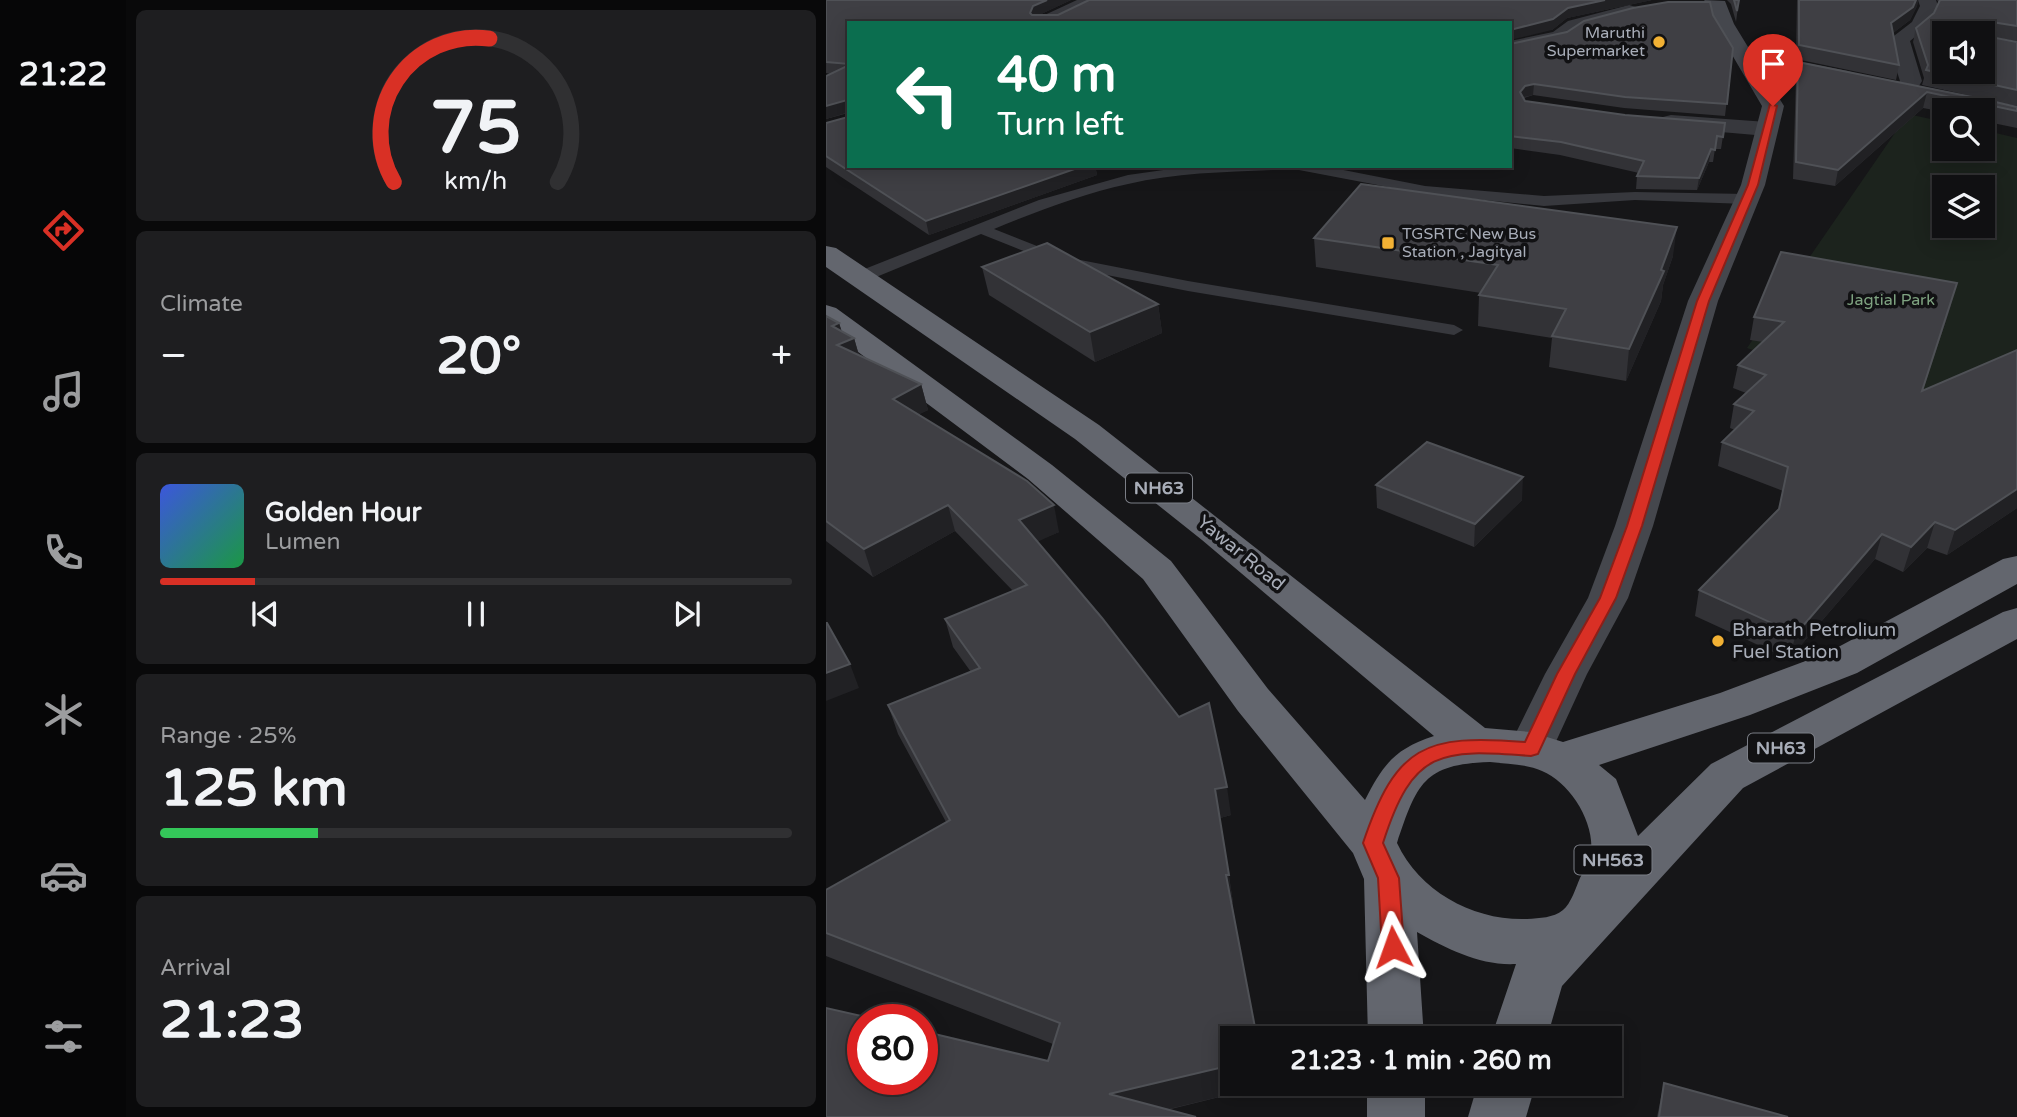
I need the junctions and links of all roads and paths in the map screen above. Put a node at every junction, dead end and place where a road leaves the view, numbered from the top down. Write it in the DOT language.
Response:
graph roads {
  1 [pos="1092,0"];
  2 [pos="1927,0"];
  3 [pos="1708,3"];
  4 [pos="1642,9"];
  5 [pos="1047,21"];
  6 [pos="1911,32"];
  7 [pos="1932,36"];
  8 [pos="1512,47"];
  9 [pos="1744,57"];
  10 [pos="1889,86"];
  11 [pos="1931,95"];
  12 [pos="1650,120"];
  13 [pos="1767,129"];
  14 [pos="1212,168"];
  15 [pos="1310,168"];
  16 [pos="1747,199"];
  17 [pos="979,228"];
  18 [pos="826,254"];
  19 [pos="858,278"];
  20 [pos="826,314"];
  21 [pos="1454,330"];
  22 [pos="2017,568"];
  23 [pos="2017,622"];
  24 [pos="1474,744"];
  25 [pos="1547,755"];
  26 [pos="1381,861"];
  27 [pos="1583,925"];
  28 [pos="1395,1026"];
  29 [pos="1523,1026"];
  30 [pos="1396,1096"];
  31 [pos="1503,1096"];
  32 [pos="1396,1117"];
  33 [pos="1497,1117"];
  1 -- 5 [label="street"];
  2 -- 6 [label="street"];
  3 -- 9 [label="main road"];
  4 -- 8 [label="street"];
  6 -- 7 [label="street"];
  6 -- 10 [label="street"];
  9 -- 10 [label="street"];
  9 -- 13 [label="main road"];
  10 -- 11 [label="street"];
  12 -- 13 [label="street"];
  13 -- 16 [label="main road"];
  14 -- 17 [label="lane"];
  15 -- 16 [label="lane"];
  16 -- 25 [label="main road"];
  17 -- 19 [label="lane"];
  17 -- 21 [label="lane"];
  18 -- 19 [label="highway, Yawar Road / NH63"];
  19 -- 24 [label="highway, Yawar Road / NH63"];
  20 -- 26 [label="highway, NH63"];
  22 -- 25 [label="highway"];
  23 -- 27 [label="highway, NH63"];
  24 -- 25 [label="highway"];
  24 -- 26 [label="highway"];
  25 -- 27 [label="highway, NH563"];
  26 -- 27 [label="highway, NH63"];
  26 -- 28 [label="highway"];
  27 -- 29 [label="highway, NH563"];
  30 -- 32 [label="highway"];
  31 -- 33 [label="highway"];
}
